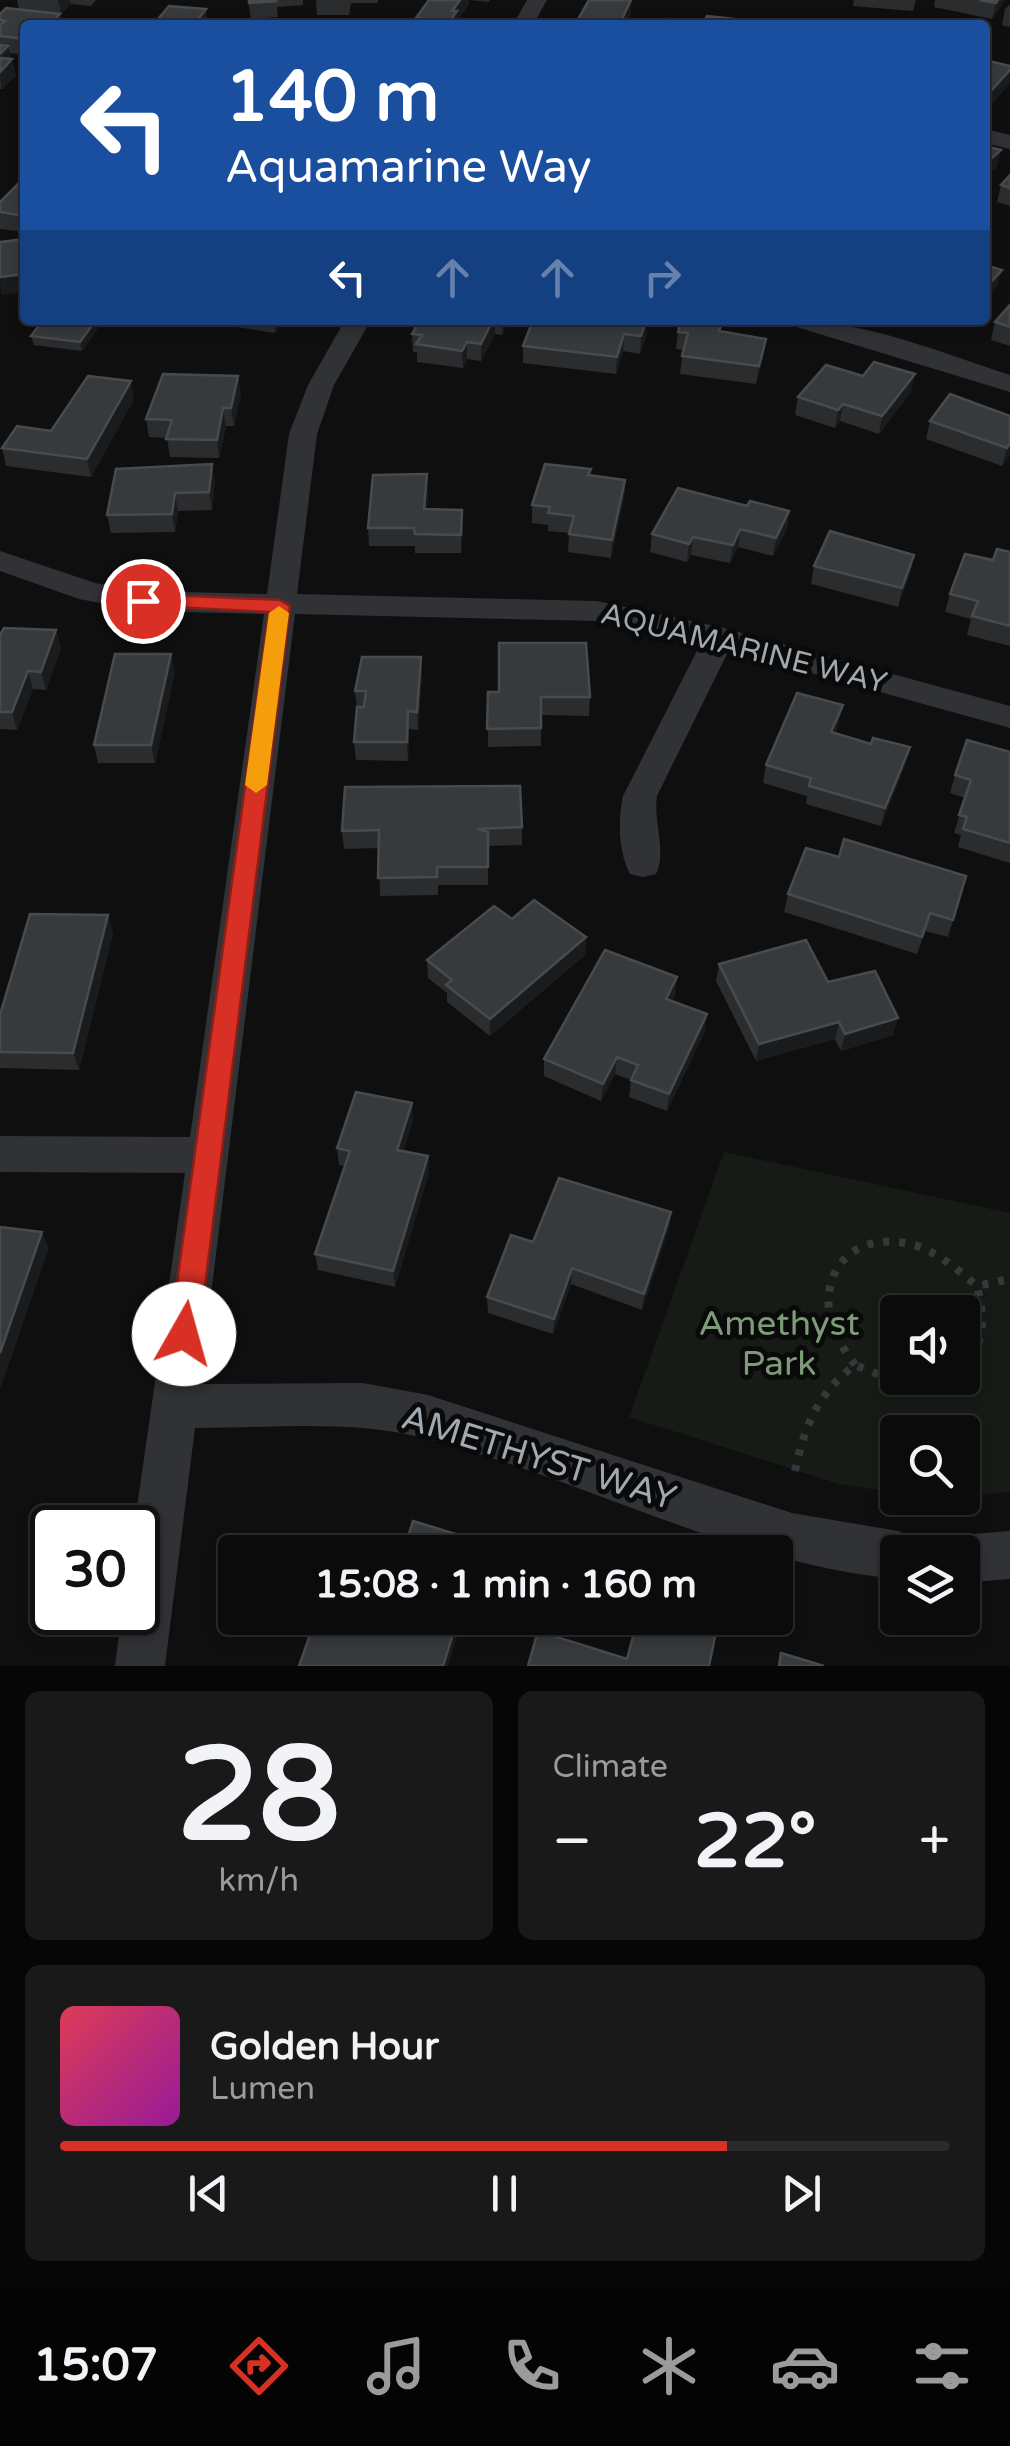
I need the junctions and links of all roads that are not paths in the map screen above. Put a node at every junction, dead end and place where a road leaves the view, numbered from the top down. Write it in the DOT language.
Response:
graph roads {
  1 [pos="355,325"];
  2 [pos="820,325"];
  3 [pos="1010,384"];
  4 [pos="0,562"];
  5 [pos="280,606"];
  6 [pos="720,636"];
  7 [pos="1010,717"];
  8 [pos="644,864"];
  9 [pos="0,1154"];
  10 [pos="208,1155"];
  11 [pos="175,1406"];
  12 [pos="880,1553"];
  13 [pos="1010,1555"];
  14 [pos="980,1558"];
  15 [pos="140,1666"];
  1 -- 5 [label="street"];
  2 -- 3 [label="street"];
  4 -- 5 [label="street, AQUAMARINE WAY"];
  5 -- 6 [label="street, AQUAMARINE WAY"];
  5 -- 10 [label="street"];
  6 -- 7 [label="street, AQUAMARINE WAY"];
  6 -- 8 [label="street"];
  9 -- 10 [label="street"];
  10 -- 11 [label="street"];
  11 -- 12 [label="street, AMETHYST WAY"];
  11 -- 15 [label="street"];
  13 -- 14 [label="street"];
}
